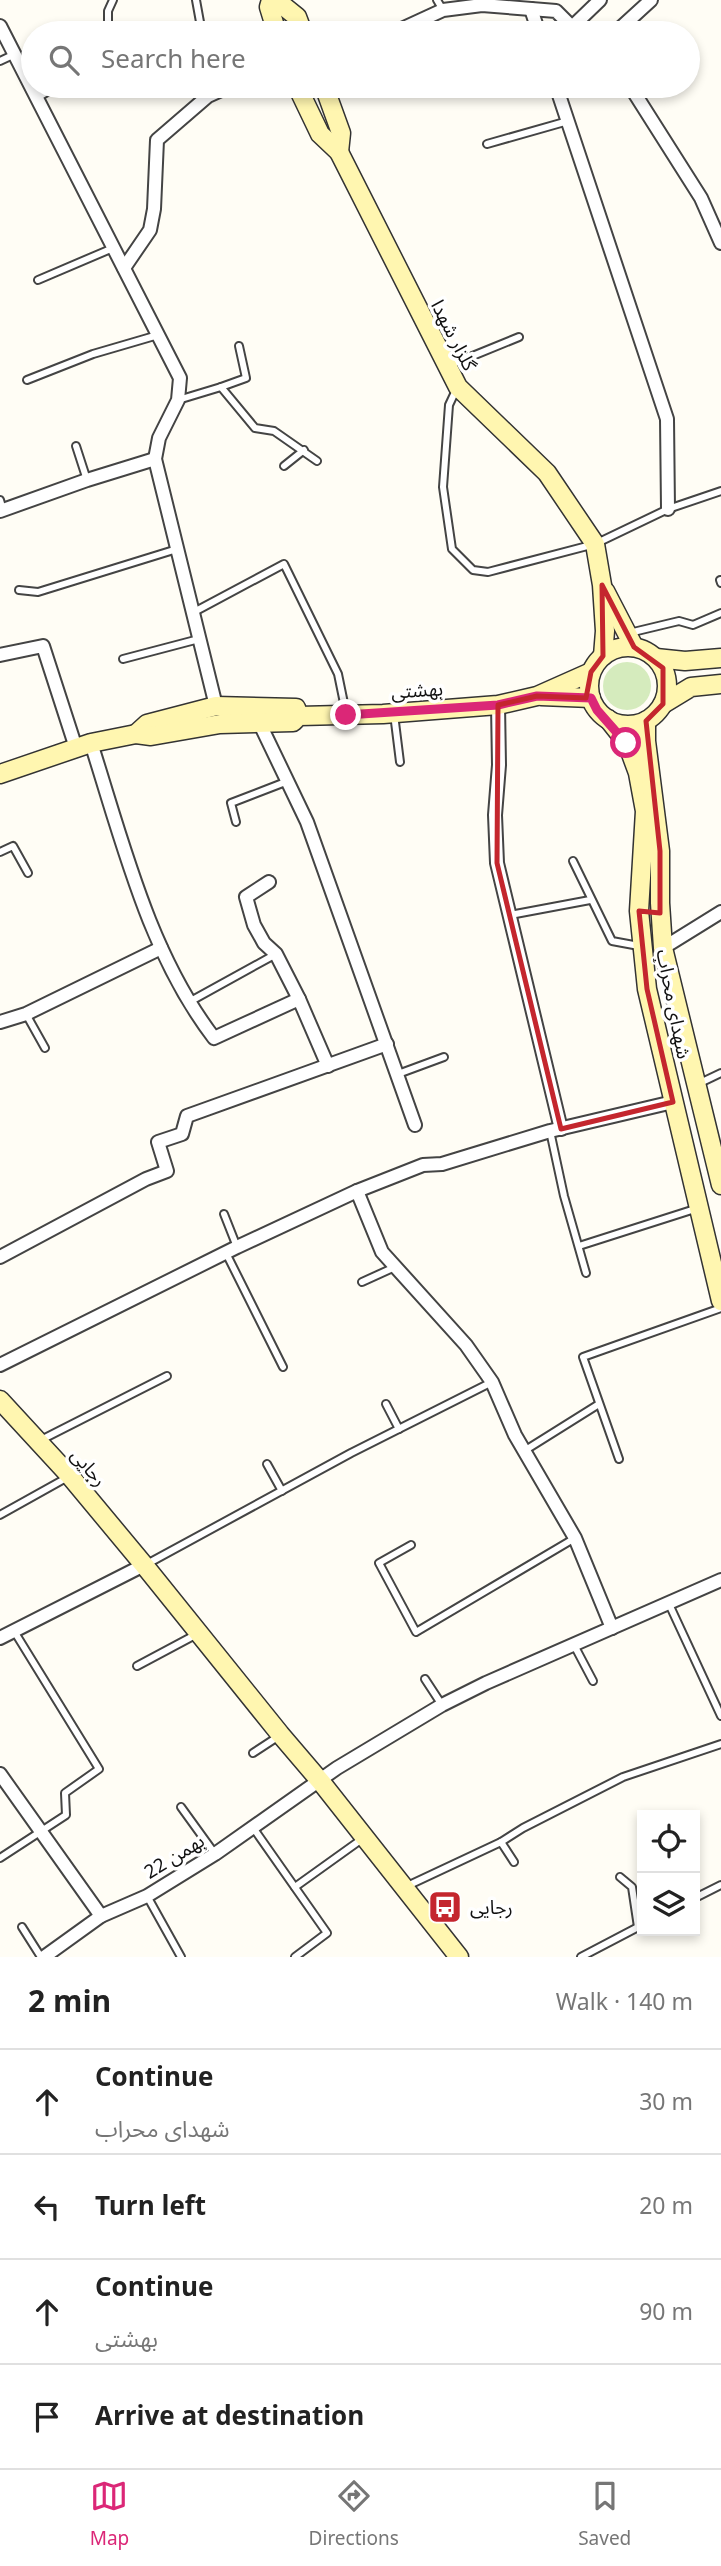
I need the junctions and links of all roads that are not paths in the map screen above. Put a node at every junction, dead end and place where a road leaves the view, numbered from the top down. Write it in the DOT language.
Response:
graph roads {
  1 [pos="113,0"];
  2 [pos="197,0"];
  3 [pos="273,0"];
  4 [pos="600,0"];
  5 [pos="651,0"];
  6 [pos="481,2"];
  7 [pos="440,5"];
  8 [pos="531,9"];
  9 [pos="108,21"];
  10 [pos="200,21"];
  11 [pos="273,21"];
  12 [pos="298,21"];
  13 [pos="413,21"];
  14 [pos="535,21"];
  15 [pos="566,21"];
  16 [pos="582,21"];
  17 [pos="628,21"];
  18 [pos="0,26"];
  19 [pos="15,54"];
  20 [pos="0,61"];
  21 [pos="21,66"];
  22 [pos="37,98"];
  23 [pos="200,98"];
  24 [pos="302,98"];
  25 [pos="330,98"];
  26 [pos="560,98"];
  27 [pos="638,98"];
  28 [pos="568,121"];
  29 [pos="487,144"];
  30 [pos="339,152"];
  31 [pos="721,243"];
  32 [pos="113,248"];
  33 [pos="124,268"];
  34 [pos="38,280"];
  35 [pos="158,335"];
  36 [pos="519,337"];
  37 [pos="239,346"];
  38 [pos="447,367"];
  39 [pos="27,380"];
  40 [pos="221,387"];
  41 [pos="458,387"];
  42 [pos="178,400"];
  43 [pos="76,446"];
  44 [pos="304,450"];
  45 [pos="155,459"];
  46 [pos="317,461"];
  47 [pos="284,466"];
  48 [pos="87,480"];
  49 [pos="721,491"];
  50 [pos="1,507"];
  51 [pos="668,509"];
  52 [pos="595,544"];
  53 [pos="178,549"];
  54 [pos="602,585"];
  55 [pos="19,590"];
  56 [pos="194,612"];
  57 [pos="721,613"];
  58 [pos="199,639"];
  59 [pos="631,640"];
  60 [pos="0,655"];
  61 [pos="603,656"];
  62 [pos="656,658"];
  63 [pos="717,658"];
  64 [pos="123,659"];
  65 [pos="591,672"];
  66 [pos="719,684"];
  67 [pos="537,696"];
  68 [pos="591,698"];
  69 [pos="663,704"];
  70 [pos="498,705"];
  71 [pos="216,706"];
  72 [pos="394,712"];
  73 [pos="346,715"];
  74 [pos="299,716"];
  75 [pos="608,719"];
  76 [pos="646,721"];
  77 [pos="259,722"];
  78 [pos="220,724"];
  79 [pos="136,734"];
  80 [pos="83,745"];
  81 [pos="400,762"];
  82 [pos="0,774"];
  83 [pos="288,781"];
  84 [pos="236,822"];
  85 [pos="0,852"];
  86 [pos="573,861"];
  87 [pos="28,873"];
  88 [pos="269,882"];
  89 [pos="590,900"];
  90 [pos="639,911"];
  91 [pos="721,912"];
  92 [pos="660,913"];
  93 [pos="510,915"];
  94 [pos="641,947"];
  95 [pos="161,948"];
  96 [pos="663,948"];
  97 [pos="276,954"];
  98 [pos="299,999"];
  99 [pos="189,1002"];
  100 [pos="26,1014"];
  101 [pos="0,1022"];
  102 [pos="387,1044"];
  103 [pos="45,1048"];
  104 [pos="444,1057"];
  105 [pos="328,1066"];
  106 [pos="721,1073"];
  107 [pos="398,1074"];
  108 [pos="698,1084"];
  109 [pos="673,1102"];
  110 [pos="415,1125"];
  111 [pos="555,1130"];
  112 [pos="721,1185"];
  113 [pos="357,1191"];
  114 [pos="700,1207"];
  115 [pos="224,1214"];
  116 [pos="579,1246"];
  117 [pos="231,1250"];
  118 [pos="0,1257"];
  119 [pos="716,1264"];
  120 [pos="395,1267"];
  121 [pos="586,1273"];
  122 [pos="362,1282"];
  123 [pos="721,1301"];
  124 [pos="721,1308"];
  125 [pos="0,1365"];
  126 [pos="284,1367"];
  127 [pos="167,1376"];
  128 [pos="492,1382"];
  129 [pos="0,1400"];
  130 [pos="386,1404"];
  131 [pos="599,1404"];
  132 [pos="399,1429"];
  133 [pos="39,1441"];
  134 [pos="524,1451"];
  135 [pos="619,1458"];
  136 [pos="267,1464"];
  137 [pos="70,1476"];
  138 [pos="282,1491"];
  139 [pos="0,1515"];
  140 [pos="575,1538"];
  141 [pos="411,1545"];
  142 [pos="144,1565"];
  143 [pos="721,1580"];
  144 [pos="669,1604"];
  145 [pos="612,1628"];
  146 [pos="13,1631"];
  147 [pos="198,1633"];
  148 [pos="0,1638"];
  149 [pos="574,1645"];
  150 [pos="137,1666"];
  151 [pos="425,1679"];
  152 [pos="593,1681"];
  153 [pos="442,1705"];
  154 [pos="721,1716"];
  155 [pos="280,1734"];
  156 [pos="721,1744"];
  157 [pos="253,1753"];
  158 [pos="0,1774"];
  159 [pos="321,1782"];
  160 [pos="181,1807"];
  161 [pos="254,1829"];
  162 [pos="42,1830"];
  163 [pos="364,1838"];
  164 [pos="501,1842"];
  165 [pos="215,1854"];
  166 [pos="0,1858"];
  167 [pos="514,1861"];
  168 [pos="620,1877"];
  169 [pos="721,1885"];
  170 [pos="295,1886"];
  171 [pos="404,1888"];
  172 [pos="147,1896"];
  173 [pos="700,1896"];
  174 [pos="637,1911"];
  175 [pos="101,1916"];
  176 [pos="22,1927"];
  177 [pos="637,1928"];
  178 [pos="43,1957"];
  179 [pos="181,1957"];
  180 [pos="295,1957"];
  181 [pos="459,1957"];
  182 [pos="581,1957"];
  1 -- 9 [label="lane"];
  2 -- 10 [label="lane"];
  3 -- 11 [label="street"];
  3 -- 12 [label="street"];
  4 -- 16 [label="street"];
  5 -- 17 [label="street"];
  6 -- 7 [label="street"];
  6 -- 8 [label="street"];
  7 -- 13 [label="street"];
  8 -- 14 [label="street"];
  8 -- 15 [label="street"];
  18 -- 19 [label="street"];
  19 -- 20 [label="lane"];
  19 -- 21 [label="street"];
  22 -- 32 [label="street"];
  23 -- 33 [label="street"];
  24 -- 30 [label="street, گلزار شهدا"];
  25 -- 30 [label="street, گلزار شهدا"];
  26 -- 28 [label="street"];
  27 -- 31 [label="street"];
  28 -- 29 [label="lane"];
  28 -- 51 [label="street"];
  30 -- 38 [label="street, گلزار شهدا"];
  32 -- 33 [label="street"];
  32 -- 34 [label="lane"];
  33 -- 35 [label="street"];
  35 -- 39 [label="lane"];
  35 -- 42 [label="street"];
  36 -- 38 [label="lane"];
  37 -- 40 [label="lane"];
  38 -- 41 [label="street, گلزار شهدا"];
  40 -- 42 [label="lane"];
  40 -- 44 [label="lane"];
  41 -- 52 [label="street, گلزار شهدا"];
  41 -- 52 [label="lane"];
  42 -- 45 [label="street"];
  43 -- 48 [label="lane"];
  44 -- 46 [label="lane"];
  44 -- 47 [label="lane"];
  45 -- 48 [label="street"];
  45 -- 53 [label="street"];
  48 -- 50 [label="street"];
  49 -- 51 [label="lane"];
  51 -- 52 [label="lane"];
  52 -- 54 [label="street, گلزار شهدا"];
  53 -- 55 [label="lane"];
  53 -- 56 [label="street"];
  54 -- 59 [label="street"];
  54 -- 61 [label="street"];
  56 -- 58 [label="street"];
  56 -- 73 [label="lane"];
  57 -- 59 [label="lane"];
  58 -- 64 [label="lane"];
  58 -- 71 [label="street"];
  59 -- 61 [label="street"];
  59 -- 62 [label="street"];
  60 -- 80 [label="street"];
  61 -- 65 [label="street"];
  62 -- 63 [label="street"];
  62 -- 69 [label="street"];
  63 -- 66 [label="street"];
  65 -- 67 [label="street"];
  65 -- 68 [label="street"];
  66 -- 69 [label="street"];
  67 -- 68 [label="street"];
  67 -- 70 [label="street, بهشتی"];
  68 -- 75 [label="street"];
  69 -- 76 [label="street"];
  70 -- 72 [label="street, بهشتی"];
  70 -- 93 [label="street"];
  71 -- 74 [label="street, بهشتی"];
  71 -- 78 [label="street"];
  71 -- 79 [label="street, بهشتی"];
  72 -- 73 [label="street, بهشتی"];
  72 -- 81 [label="lane"];
  73 -- 74 [label="street, بهشتی"];
  74 -- 77 [label="street, بهشتی"];
  75 -- 76 [label="street"];
  75 -- 90 [label="street, شهدای محراب"];
  76 -- 92 [label="street, شهدای محراب"];
  77 -- 78 [label="street, بهشتی"];
  77 -- 83 [label="street"];
  78 -- 79 [label="street, بهشتی"];
  79 -- 80 [label="street, بهشتی"];
  80 -- 82 [label="street, بهشتی"];
  80 -- 95 [label="street"];
  83 -- 84 [label="lane"];
  83 -- 102 [label="street"];
  85 -- 87 [label="lane"];
  86 -- 89 [label="lane"];
  88 -- 97 [label="street"];
  89 -- 93 [label="lane"];
  89 -- 94 [label="lane"];
  90 -- 92 [label="street"];
  90 -- 94 [label="street, شهدای محراب"];
  91 -- 96 [label="street"];
  92 -- 96 [label="street, شهدای محراب"];
  93 -- 111 [label="street"];
  94 -- 109 [label="street, شهدای محراب"];
  95 -- 99 [label="street"];
  95 -- 100 [label="street"];
  96 -- 108 [label="street, شهدای محراب"];
  97 -- 98 [label="street"];
  97 -- 99 [label="lane"];
  98 -- 99 [label="street"];
  98 -- 105 [label="street"];
  100 -- 101 [label="street"];
  100 -- 103 [label="lane"];
  102 -- 105 [label="street"];
  102 -- 107 [label="street"];
  104 -- 107 [label="lane"];
  105 -- 118 [label="street"];
  106 -- 108 [label="lane"];
  107 -- 110 [label="street"];
  108 -- 112 [label="street, شهدای محراب"];
  109 -- 111 [label="street"];
  109 -- 114 [label="street, شهدای محراب"];
  111 -- 113 [label="street"];
  111 -- 116 [label="lane"];
  113 -- 117 [label="street"];
  113 -- 120 [label="street"];
  114 -- 116 [label="lane"];
  114 -- 119 [label="street, شهدای محراب"];
  115 -- 117 [label="lane"];
  116 -- 121 [label="lane"];
  117 -- 125 [label="street"];
  117 -- 126 [label="lane"];
  119 -- 123 [label="street, شهدای محراب"];
  120 -- 122 [label="lane"];
  120 -- 128 [label="street"];
  124 -- 131 [label="lane"];
  127 -- 133 [label="lane"];
  128 -- 132 [label="lane"];
  128 -- 134 [label="street"];
  129 -- 133 [label="street, رجایی"];
  130 -- 132 [label="lane"];
  131 -- 134 [label="lane"];
  131 -- 135 [label="lane"];
  132 -- 138 [label="lane"];
  133 -- 137 [label="street, رجایی"];
  134 -- 140 [label="street"];
  136 -- 138 [label="lane"];
  137 -- 139 [label="lane"];
  137 -- 142 [label="street, رجایی"];
  138 -- 142 [label="lane"];
  140 -- 141 [label="lane"];
  140 -- 145 [label="street"];
  142 -- 146 [label="street"];
  142 -- 147 [label="street, رجایی"];
  143 -- 144 [label="street, 22 بهمن"];
  144 -- 145 [label="street, 22 بهمن"];
  144 -- 154 [label="lane"];
  145 -- 149 [label="street, 22 بهمن"];
  146 -- 148 [label="street"];
  146 -- 162 [label="lane"];
  147 -- 150 [label="lane"];
  147 -- 155 [label="street, رجایی"];
  149 -- 152 [label="lane"];
  149 -- 153 [label="street, 22 بهمن"];
  151 -- 153 [label="lane"];
  153 -- 159 [label="street, 22 بهمن"];
  155 -- 157 [label="lane"];
  155 -- 159 [label="street, رجایی"];
  156 -- 164 [label="lane"];
  158 -- 162 [label="street"];
  159 -- 161 [label="street, 22 بهمن"];
  159 -- 163 [label="street, رجایی"];
  160 -- 165 [label="lane"];
  161 -- 165 [label="street, 22 بهمن"];
  161 -- 170 [label="lane"];
  162 -- 166 [label="lane"];
  162 -- 175 [label="street"];
  163 -- 170 [label="lane"];
  163 -- 171 [label="street, رجایی"];
  164 -- 167 [label="lane"];
  164 -- 171 [label="lane"];
  165 -- 172 [label="street, 22 بهمن"];
  168 -- 174 [label="lane"];
  169 -- 173 [label="lane"];
  170 -- 180 [label="lane"];
  171 -- 181 [label="street, رجایی"];
  172 -- 175 [label="street, 22 بهمن"];
  172 -- 179 [label="lane"];
  175 -- 178 [label="street, 22 بهمن"];
  176 -- 178 [label="lane"];
  177 -- 182 [label="lane"];
}
